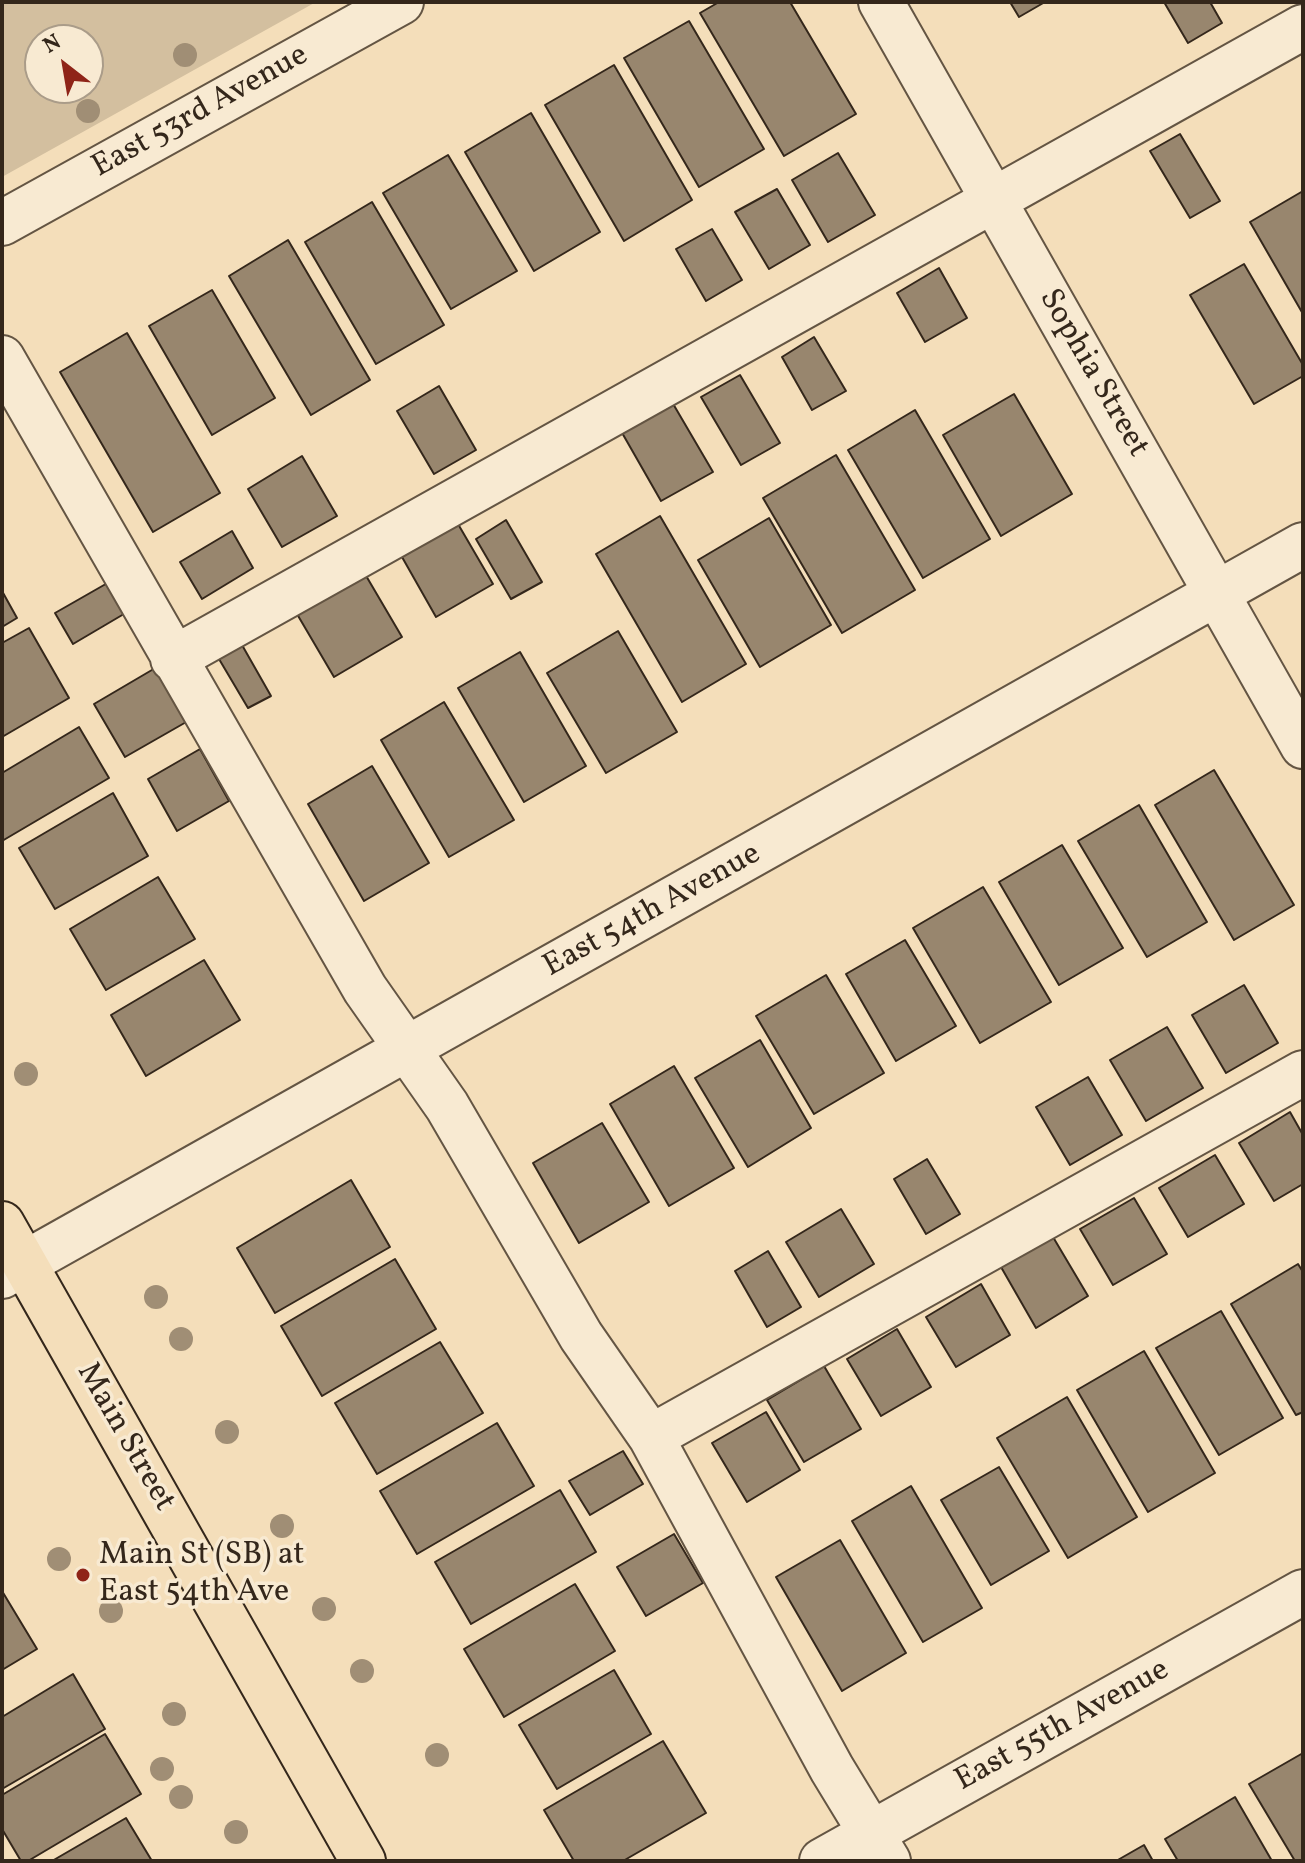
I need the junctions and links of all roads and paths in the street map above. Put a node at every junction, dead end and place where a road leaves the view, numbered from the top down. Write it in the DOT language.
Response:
graph roads {
  1 [pos="401,2"];
  2 [pos="881,2"];
  3 [pos="1303,27"];
  4 [pos="993,201"];
  5 [pos="2,223"];
  6 [pos="2,358"];
  7 [pos="1303,545"];
  8 [pos="1217,594"];
  9 [pos="173,659"];
  10 [pos="1303,746"];
  11 [pos="407,1050"];
  12 [pos="1303,1073"];
  13 [pos="2,1224"];
  14 [pos="14,1270"];
  15 [pos="651,1437"];
  16 [pos="1303,1592"];
  17 [pos="880,1847"];
  18 [pos="363,1861"];
  19 [pos="822,1861"];
  1 -- 5 [label="street, East 53rd Avenue"];
  2 -- 4 [label="street, Sophia Street"];
  3 -- 4 [label="street"];
  4 -- 8 [label="street, Sophia Street"];
  4 -- 9 [label="street"];
  6 -- 9 [label="street"];
  7 -- 8 [label="street, East 54th Avenue"];
  8 -- 10 [label="street, Sophia Street"];
  8 -- 11 [label="street, East 54th Avenue"];
  9 -- 11 [label="street"];
  11 -- 14 [label="street, East 54th Avenue"];
  11 -- 15 [label="street"];
  12 -- 15 [label="street"];
  13 -- 14 [label="main road, Main Street"];
  14 -- 18 [label="main road, Main Street"];
  15 -- 17 [label="street"];
  16 -- 17 [label="street, East 55th Avenue"];
  17 -- 19 [label="street, East 55th Avenue"];
}
